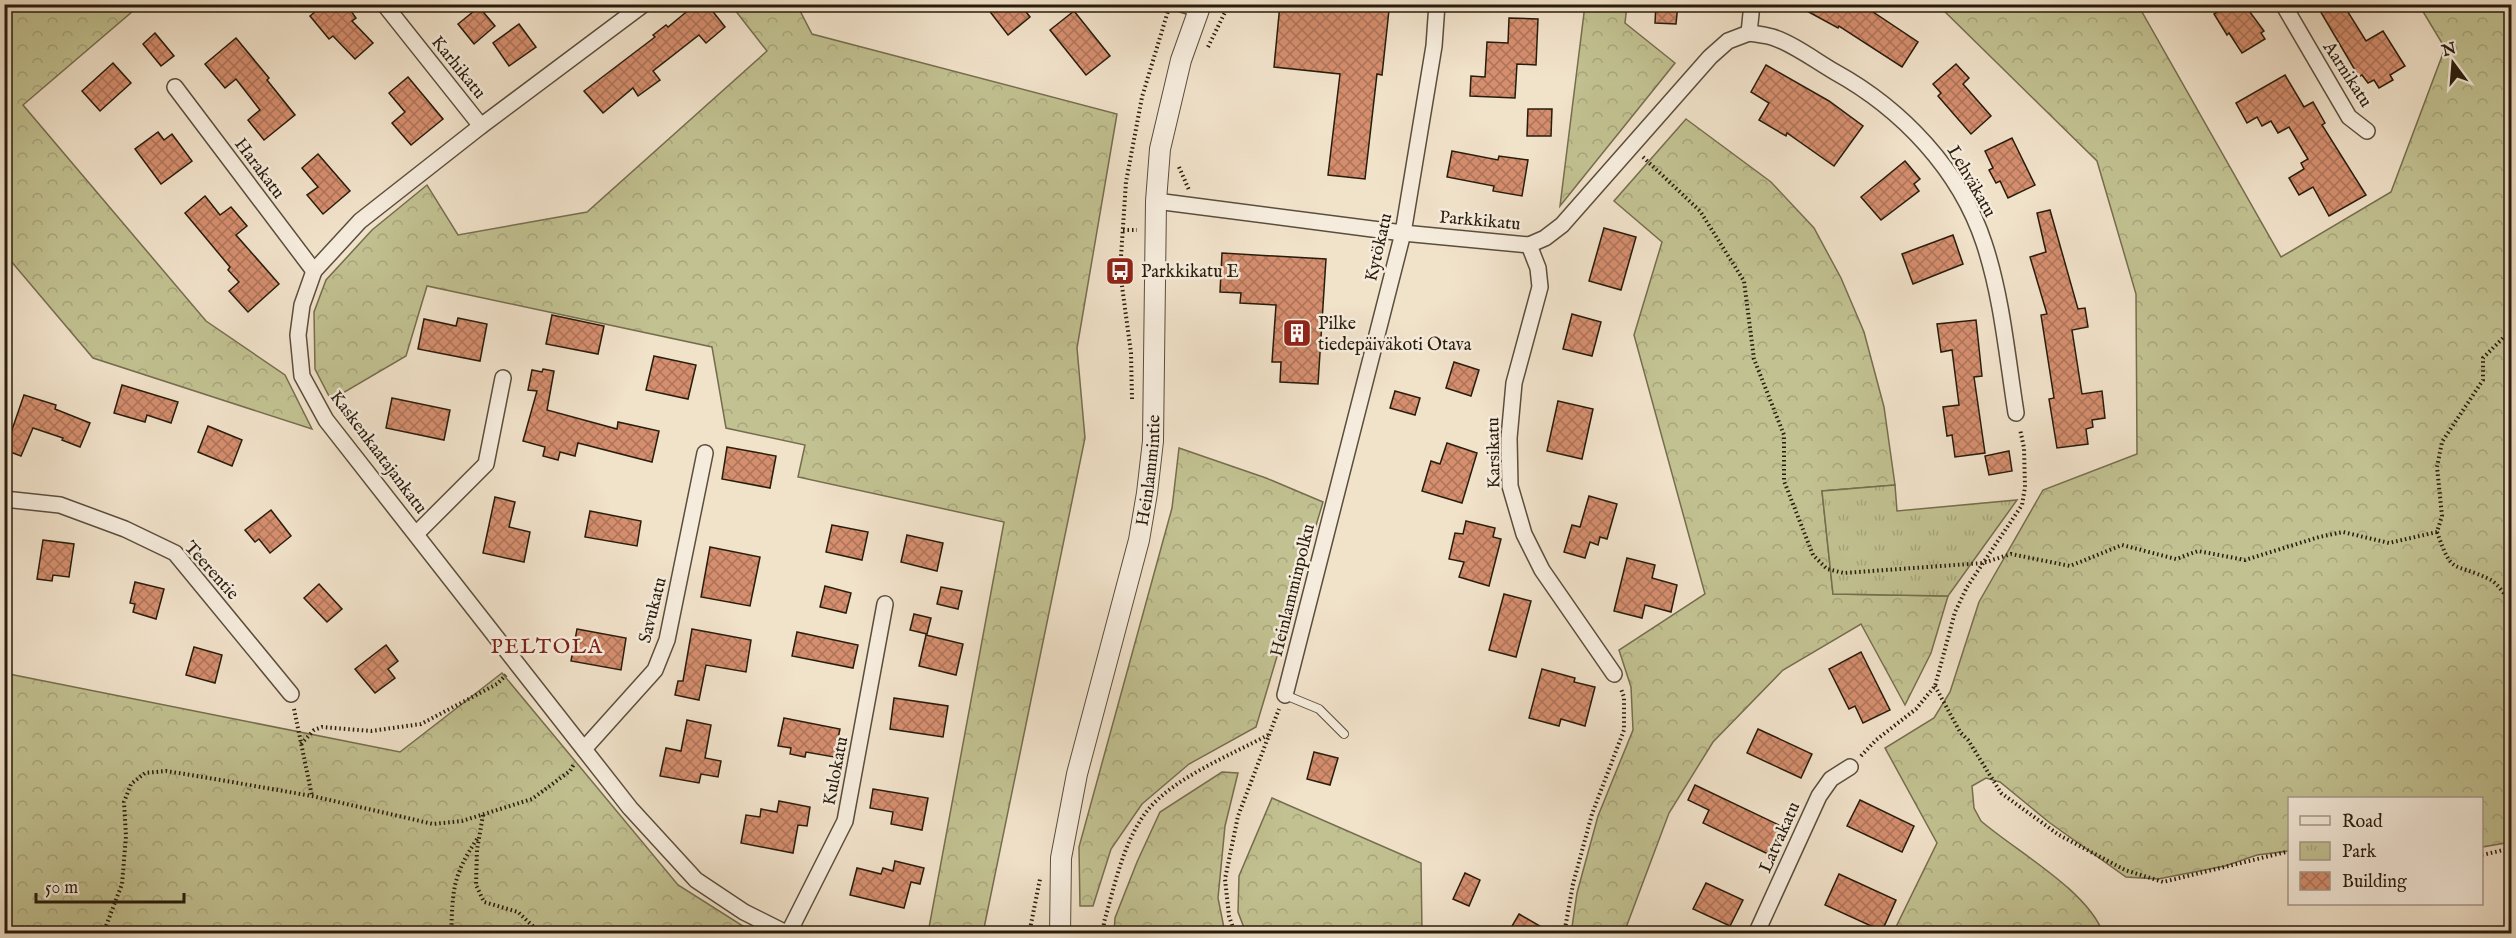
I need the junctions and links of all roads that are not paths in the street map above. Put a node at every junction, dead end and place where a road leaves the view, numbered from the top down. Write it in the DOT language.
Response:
graph roads {
  1 [pos="384,4"];
  2 [pos="644,4"];
  3 [pos="1437,4"];
  4 [pos="1752,4"];
  5 [pos="2283,4"];
  6 [pos="1194,6"];
  7 [pos="1749,33"];
  8 [pos="175,87"];
  9 [pos="481,126"];
  10 [pos="2367,131"];
  11 [pos="1156,201"];
  12 [pos="1403,233"];
  13 [pos="1528,245"];
  14 [pos="314,271"];
  15 [pos="503,378"];
  16 [pos="2016,412"];
  17 [pos="705,453"];
  18 [pos="1336,494"];
  19 [pos="4,499"];
  20 [pos="416,534"];
  21 [pos="885,604"];
  22 [pos="1614,674"];
  23 [pos="291,694"];
  24 [pos="1285,695"];
  25 [pos="1344,734"];
  26 [pos="584,748"];
  27 [pos="1850,767"];
  28 [pos="788,933"];
  29 [pos="1060,933"];
  30 [pos="1756,933"];
  1 -- 9 [label="street, Karhikatu"];
  2 -- 9 [label="street, Kaskenkaatajankatu"];
  3 -- 12 [label="street, Kytökatu"];
  4 -- 7 [label="street"];
  5 -- 10 [label="street, Aarnikatu"];
  6 -- 11 [label="street, Heinlammintie"];
  7 -- 13 [label="street, Parkkikatu"];
  7 -- 16 [label="street, Lehväkatu"];
  8 -- 14 [label="street, Harakatu"];
  9 -- 14 [label="street, Kaskenkaatajankatu"];
  11 -- 12 [label="street, Parkkikatu"];
  11 -- 29 [label="street, Heinlammintie"];
  12 -- 13 [label="street, Parkkikatu"];
  12 -- 18 [label="street, Kytökatu"];
  13 -- 22 [label="street, Karsikatu"];
  14 -- 20 [label="street, Kaskenkaatajankatu"];
  15 -- 20 [label="street"];
  17 -- 26 [label="street, Savukatu"];
  18 -- 24 [label="street, Heinlamminpolku"];
  19 -- 23 [label="street, Teerentie"];
  20 -- 26 [label="street, Kaskenkaatajankatu"];
  21 -- 28 [label="street, Kulokatu"];
  24 -- 25 [label="lane"];
  26 -- 28 [label="street, Kaskenkaatajankatu"];
  27 -- 30 [label="street, Latvakatu"];
}
